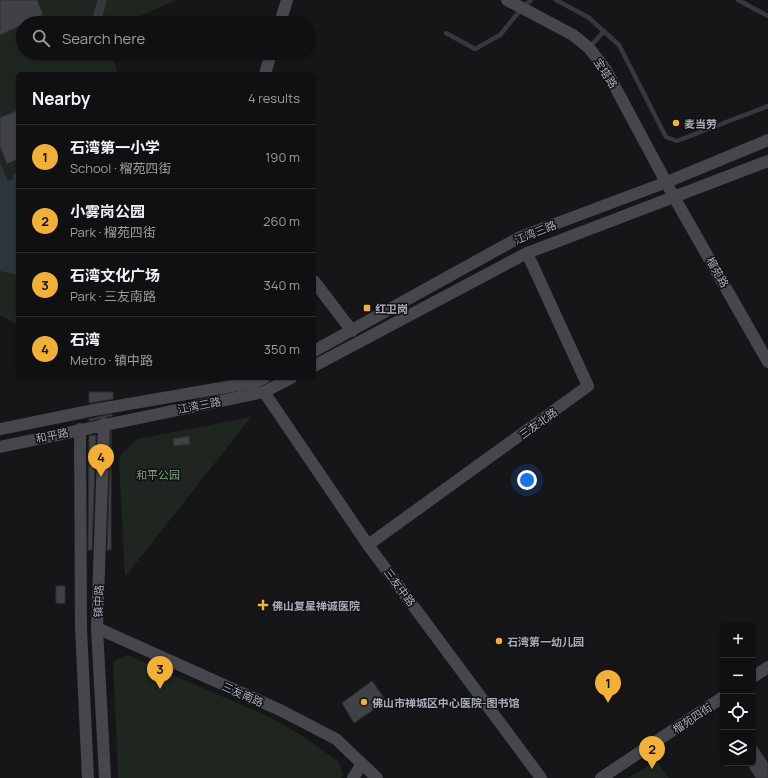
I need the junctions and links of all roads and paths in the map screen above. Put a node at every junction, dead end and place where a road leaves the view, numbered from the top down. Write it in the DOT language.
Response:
graph roads {
  1 [pos="102,0"];
  2 [pos="287,0"];
  3 [pos="507,0"];
  4 [pos="556,0"];
  5 [pos="738,0"];
  6 [pos="527,4"];
  7 [pos="98,16"];
  8 [pos="282,16"];
  9 [pos="768,16"];
  10 [pos="604,31"];
  11 [pos="446,33"];
  12 [pos="589,48"];
  13 [pos="269,60"];
  14 [pos="266,72"];
  15 [pos="768,106"];
  16 [pos="768,140"];
  17 [pos="768,161"];
  18 [pos="667,182"];
  19 [pos="674,197"];
  20 [pos="527,252"];
  21 [pos="316,284"];
  22 [pos="352,331"];
  23 [pos="316,350"];
  24 [pos="768,362"];
  25 [pos="316,365"];
  26 [pos="260,380"];
  27 [pos="287,380"];
  28 [pos="264,392"];
  29 [pos="94,410"];
  30 [pos="104,424"];
  31 [pos="0,429"];
  32 [pos="80,429"];
  33 [pos="0,447"];
  34 [pos="368,545"];
  35 [pos="97,628"];
  36 [pos="768,667"];
  37 [pos="756,675"];
  38 [pos="720,699"];
  39 [pos="369,773"];
  40 [pos="88,778"];
  41 [pos="105,778"];
  42 [pos="353,778"];
  43 [pos="541,778"];
  44 [pos="601,778"];
  1 -- 7 [label="street"];
  2 -- 8 [label="main road"];
  3 -- 6 [label="main road, 宝塔路"];
  4 -- 10 [label="lane"];
  5 -- 9 [label="lane"];
  6 -- 11 [label="lane"];
  6 -- 12 [label="main road, 宝塔路"];
  10 -- 12 [label="lane"];
  10 -- 15 [label="lane"];
  12 -- 18 [label="main road, 宝塔路"];
  13 -- 14 [label="main road"];
  16 -- 18 [label="main road, 江湾三路"];
  17 -- 19 [label="main road, 江湾三路"];
  18 -- 19 [label="main road, 榴苑路"];
  18 -- 22 [label="main road, 江湾三路"];
  19 -- 20 [label="main road, 江湾三路"];
  19 -- 24 [label="main road, 榴苑路"];
  20 -- 25 [label="main road, 江湾三路"];
  20 -- 34 [label="main road, 三友北路"];
  21 -- 22 [label="main road"];
  22 -- 23 [label="main road, 江湾三路"];
  26 -- 29 [label="main road, 江湾三路"];
  27 -- 28 [label="main road, 江湾三路"];
  28 -- 30 [label="main road, 江湾三路"];
  28 -- 34 [label="main road, 三友中路"];
  29 -- 30 [label="main road"];
  29 -- 31 [label="main road, 和平路"];
  29 -- 32 [label="main road"];
  30 -- 32 [label="main road, 和平路"];
  30 -- 35 [label="main road, 镇中路"];
  32 -- 33 [label="main road, 和平路"];
  32 -- 40 [label="main road, 镇中路"];
  34 -- 43 [label="main road, 三友中路"];
  35 -- 39 [label="main road, 三友南路"];
  35 -- 41 [label="main road, 镇中路"];
  36 -- 37 [label="main road"];
  38 -- 44 [label="main road, 榴苑四街"];
  39 -- 42 [label="main road"];
}
